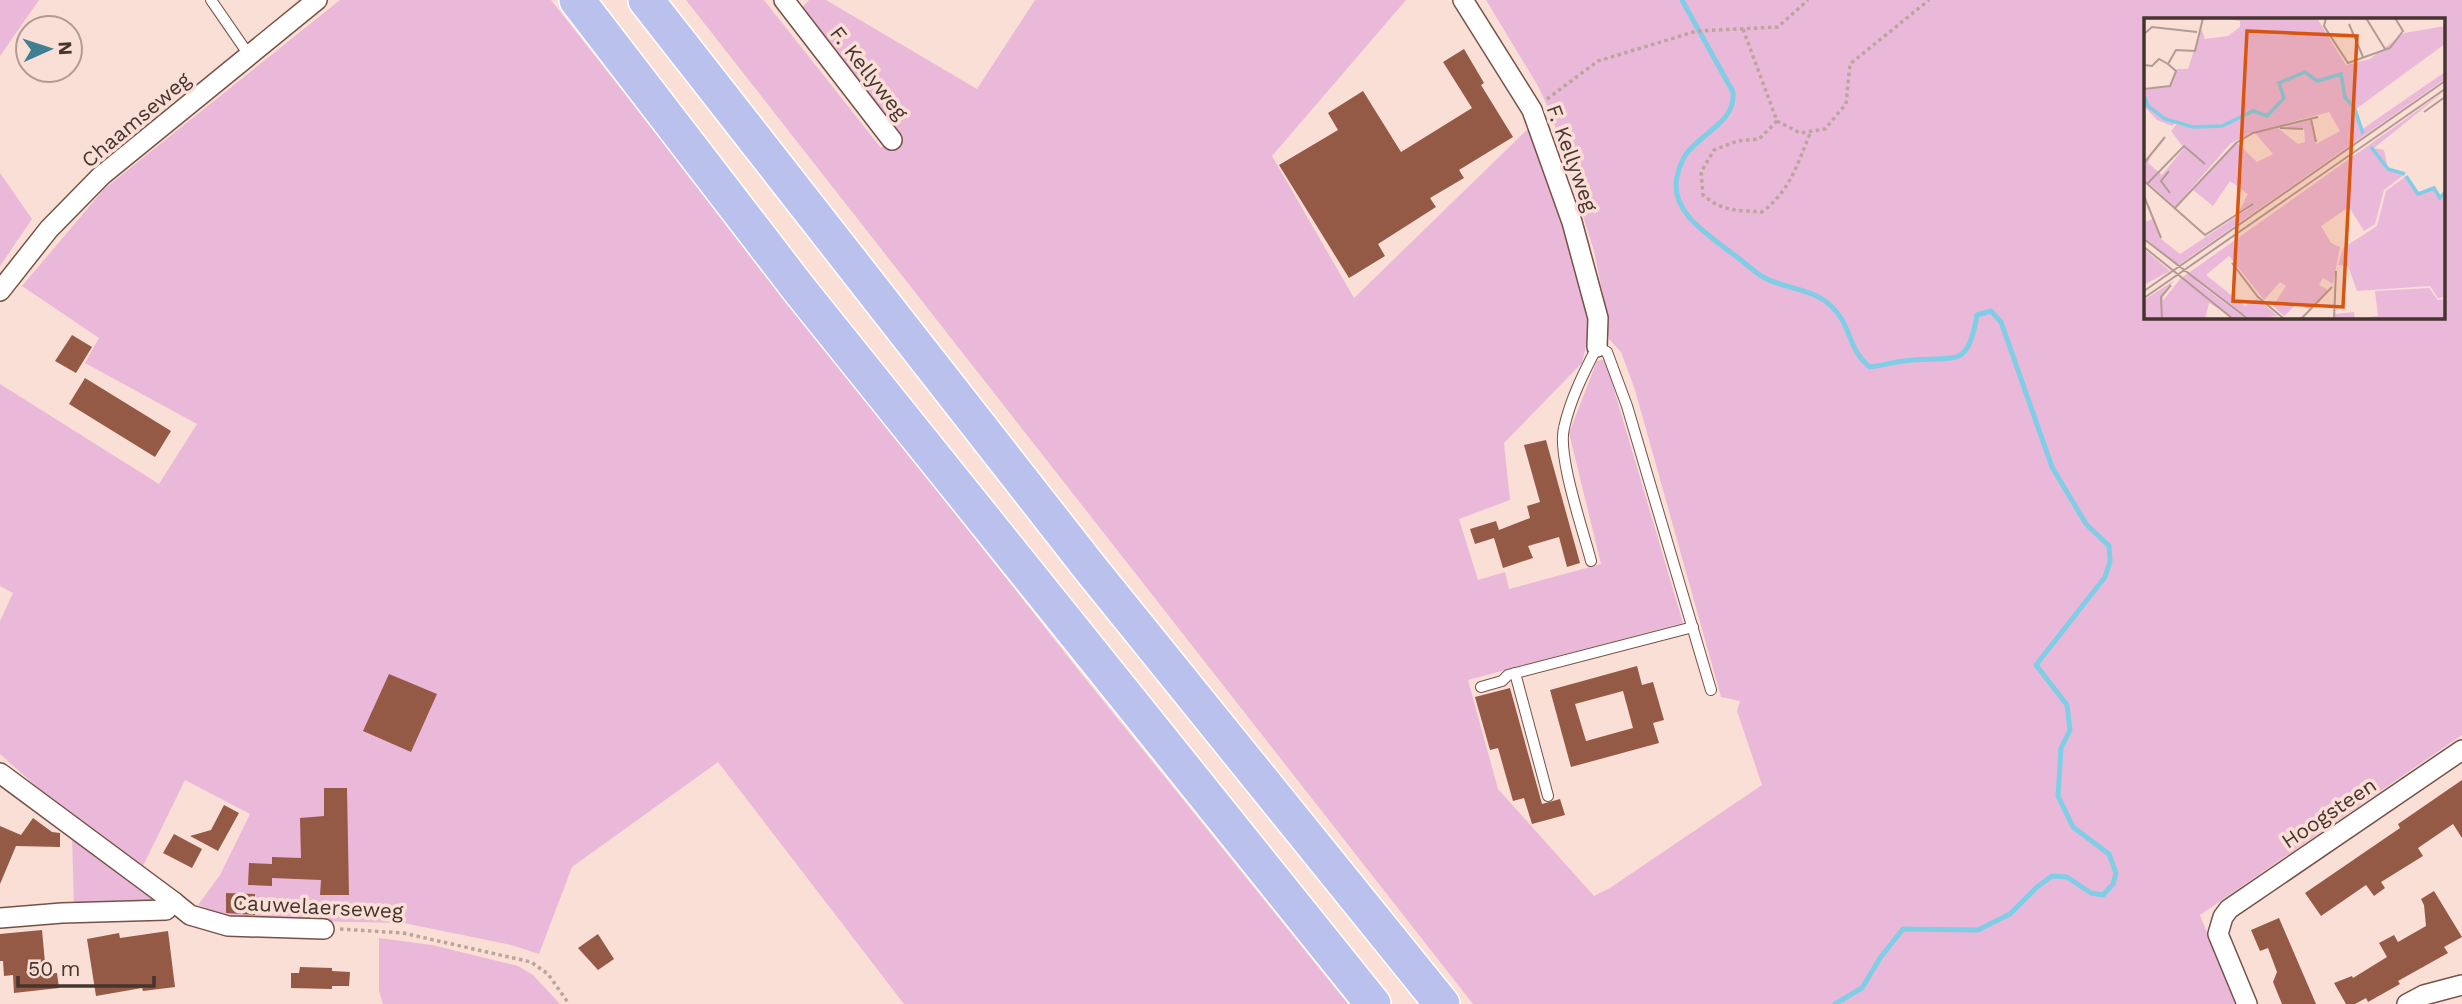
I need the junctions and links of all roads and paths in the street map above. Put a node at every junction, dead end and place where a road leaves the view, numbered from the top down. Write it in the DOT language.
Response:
graph roads {
  1 [pos="211,0"];
  2 [pos="317,0"];
  3 [pos="577,0"];
  4 [pos="646,0"];
  5 [pos="784,0"];
  6 [pos="1463,0"];
  7 [pos="1808,0"];
  8 [pos="1929,0"];
  9 [pos="1743,29"];
  10 [pos="249,55"];
  11 [pos="1532,110"];
  12 [pos="1777,121"];
  13 [pos="1811,131"];
  14 [pos="892,140"];
  15 [pos="0,291"];
  16 [pos="1597,347"];
  17 [pos="1591,561"];
  18 [pos="1693,627"];
  19 [pos="1514,673"];
  20 [pos="1481,687"];
  21 [pos="1711,690"];
  22 [pos="2462,750"];
  23 [pos="0,773"];
  24 [pos="1548,796"];
  25 [pos="174,902"];
  26 [pos="0,918"];
  27 [pos="324,929"];
  28 [pos="2462,985"];
  29 [pos="569,1004"];
  30 [pos="1373,1004"];
  31 [pos="1442,1004"];
  32 [pos="2248,1004"];
  33 [pos="2407,1004"];
  1 -- 10 [label="lane"];
  2 -- 10 [label="street, Chaamseweg"];
  3 -- 30 [label="highway"];
  4 -- 31 [label="highway"];
  5 -- 14 [label="street, F. Kellyweg"];
  6 -- 11 [label="street, F. Kellyweg"];
  7 -- 9 [label="path"];
  8 -- 13 [label="path"];
  9 -- 11 [label="path"];
  9 -- 12 [label="path"];
  10 -- 15 [label="street, Chaamseweg"];
  11 -- 16 [label="street, F. Kellyweg"];
  12 -- 13 [label="path"];
  12 -- 13 [label="path"];
  16 -- 17 [label="lane"];
  16 -- 18 [label="lane"];
  18 -- 19 [label="lane"];
  18 -- 21 [label="lane"];
  19 -- 20 [label="lane"];
  19 -- 24 [label="lane"];
  22 -- 32 [label="street, Hoogsteen"];
  23 -- 25 [label="street, Cauwelaerseweg"];
  25 -- 26 [label="street"];
  25 -- 27 [label="street, Cauwelaerseweg"];
  27 -- 29 [label="path, Cauwelaerseweg"];
  28 -- 33 [label="street"];
}
